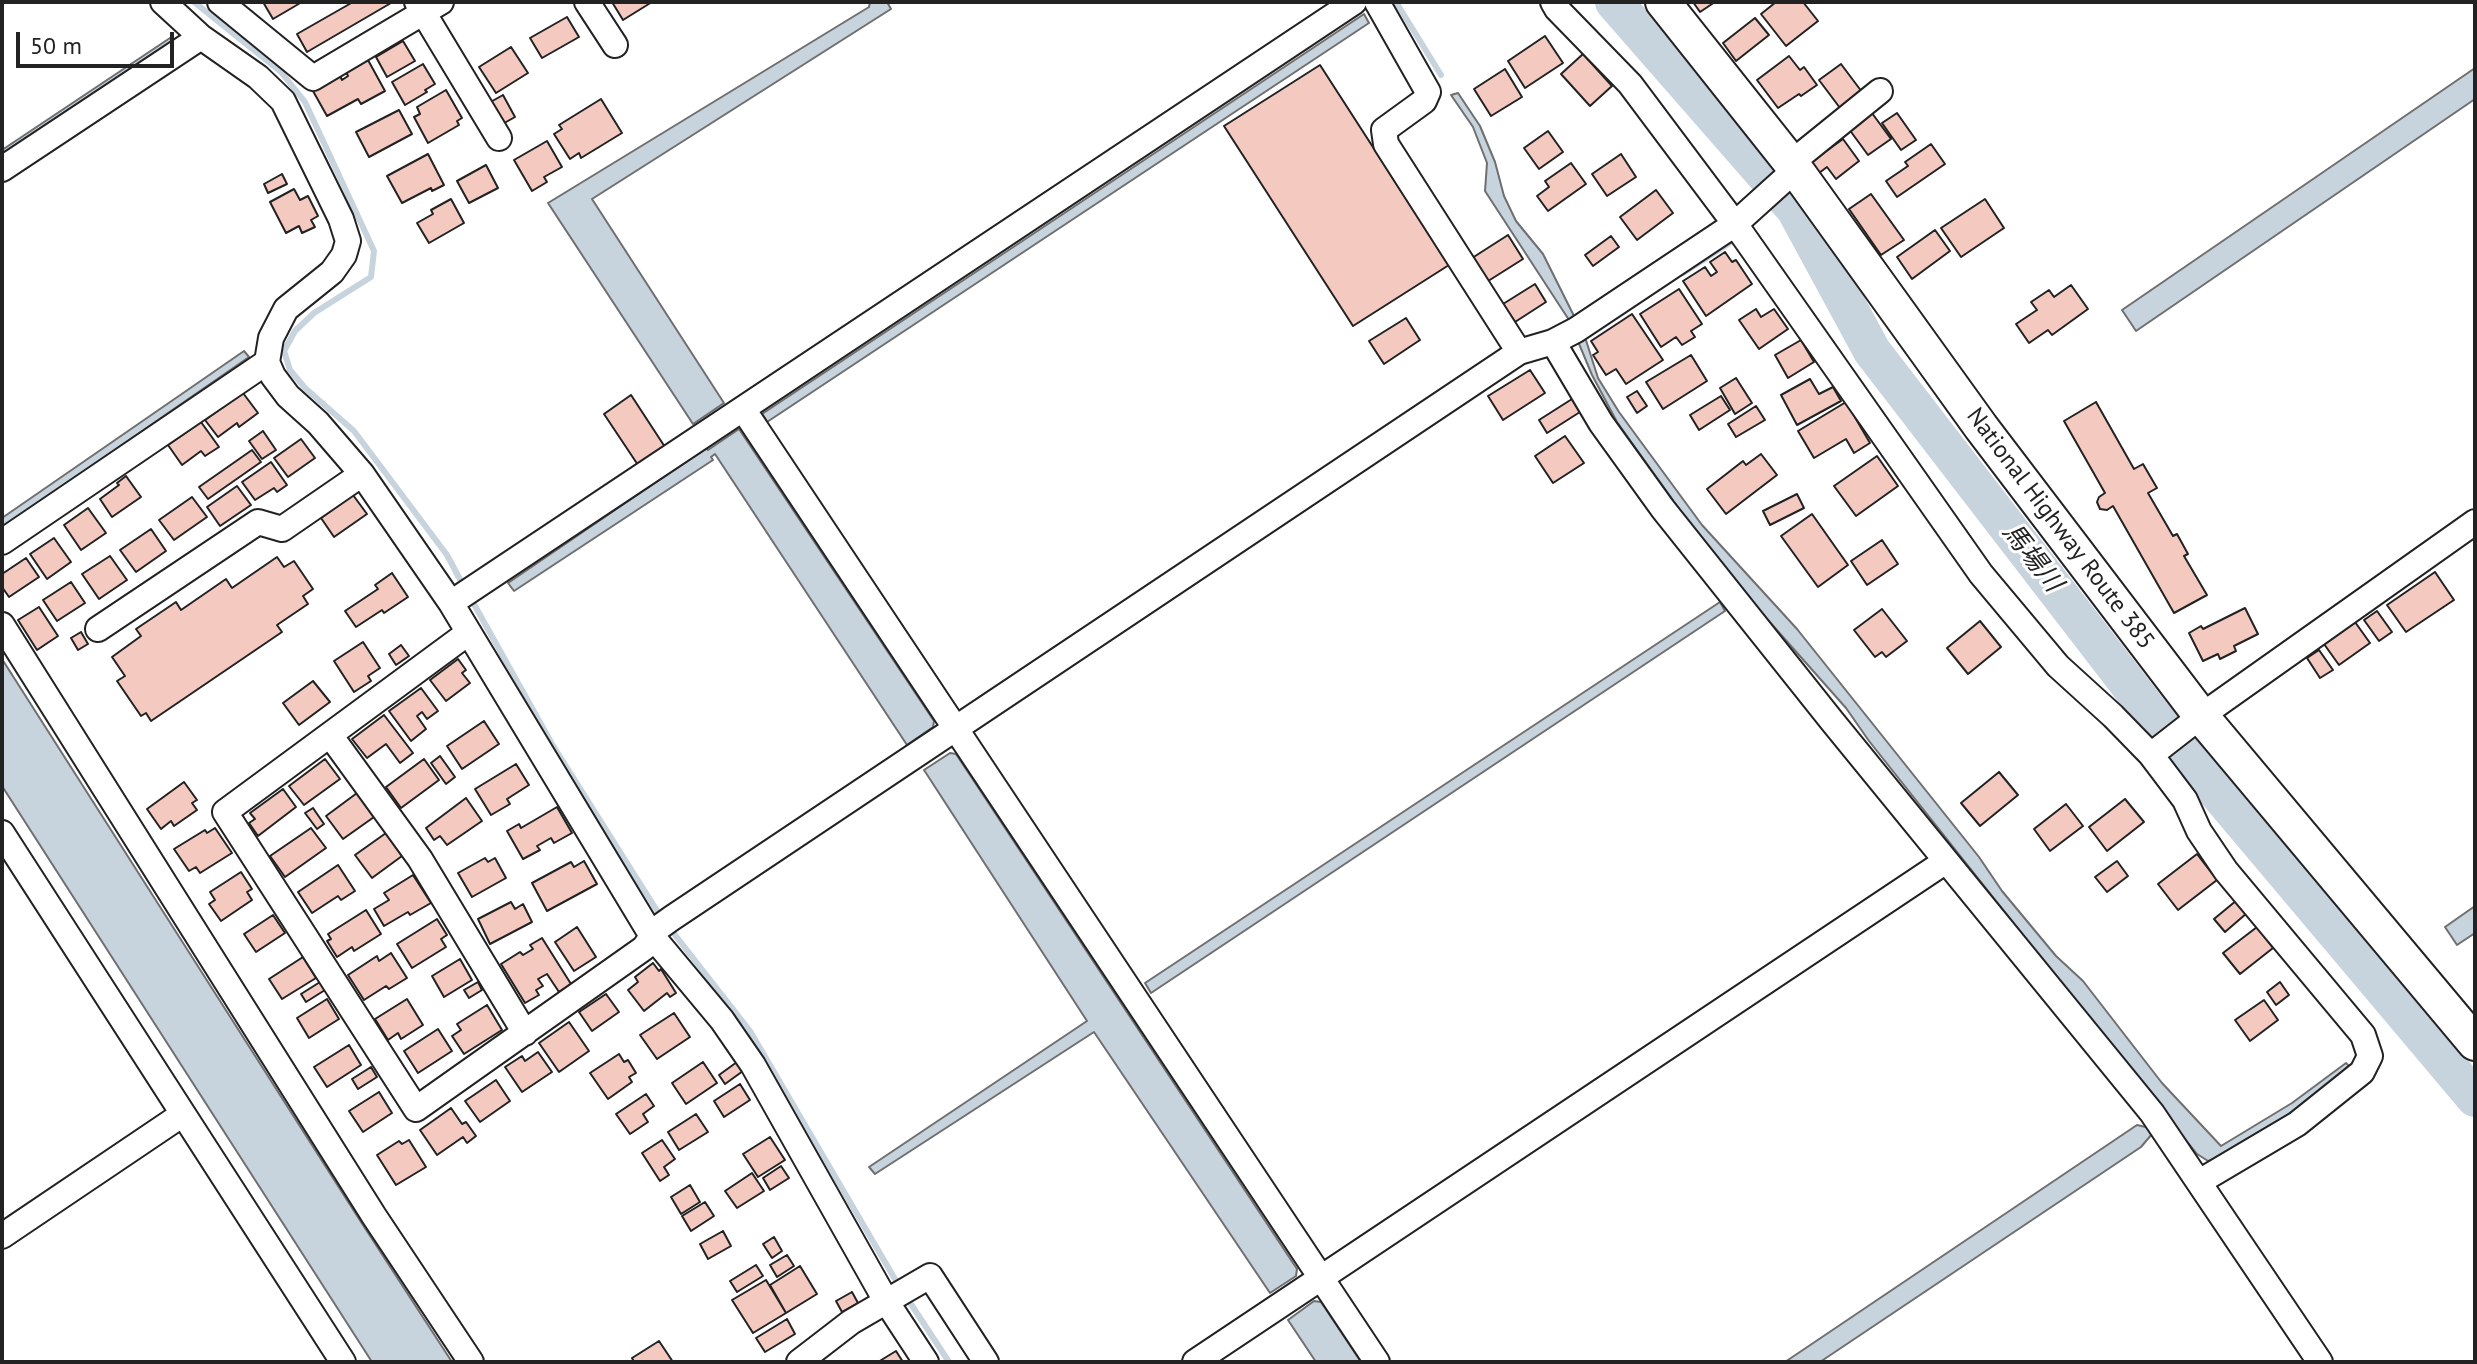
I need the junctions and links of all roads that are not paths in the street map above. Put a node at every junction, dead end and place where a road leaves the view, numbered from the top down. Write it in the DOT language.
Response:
graph roads {
  1 [pos="163,2"];
  2 [pos="220,2"];
  3 [pos="587,2"];
  4 [pos="1354,2"];
  5 [pos="1377,2"];
  6 [pos="1553,2"];
  7 [pos="1663,2"];
  8 [pos="427,6"];
  9 [pos="201,37"];
  10 [pos="615,45"];
  11 [pos="1880,91"];
  12 [pos="499,138"];
  13 [pos="2,169"];
  14 [pos="1789,170"];
  15 [pos="1735,224"];
  16 [pos="1553,342"];
  17 [pos="1519,352"];
  18 [pos="267,362"];
  19 [pos="743,409"];
  20 [pos="362,474"];
  21 [pos="2475,522"];
  22 [pos="2,542"];
  23 [pos="461,596"];
  24 [pos="2,625"];
  25 [pos="98,629"];
  26 [pos="468,633"];
  27 [pos="2193,722"];
  28 [pos="956,729"];
  29 [pos="330,735"];
  30 [pos="2156,752"];
  31 [pos="2,833"];
  32 [pos="1946,861"];
  33 [pos="660,927"];
  34 [pos="525,1033"];
  35 [pos="2475,1043"];
  36 [pos="183,1114"];
  37 [pos="2199,1182"];
  38 [pos="2,1236"];
  39 [pos="1321,1277"];
  40 [pos="897,1295"];
  41 [pos="343,1362"];
  42 [pos="471,1362"];
  43 [pos="799,1362"];
  44 [pos="926,1362"];
  45 [pos="986,1362"];
  46 [pos="1195,1362"];
  47 [pos="1377,1362"];
  48 [pos="2320,1362"];
  1 -- 9 [label="street"];
  2 -- 8 [label="street"];
  3 -- 10 [label="street"];
  4 -- 19 [label="street"];
  5 -- 17 [label="street"];
  6 -- 15 [label="street"];
  7 -- 14 [label="highway, National Highway Route 385"];
  8 -- 12 [label="street"];
  9 -- 13 [label="street"];
  9 -- 18 [label="street"];
  11 -- 14 [label="street"];
  14 -- 15 [label="street"];
  14 -- 27 [label="highway, National Highway Route 385"];
  15 -- 16 [label="street"];
  15 -- 30 [label="street"];
  16 -- 17 [label="street"];
  16 -- 32 [label="street"];
  17 -- 28 [label="street"];
  18 -- 20 [label="street"];
  18 -- 22 [label="street"];
  19 -- 23 [label="street"];
  19 -- 28 [label="street"];
  20 -- 23 [label="street"];
  20 -- 25 [label="street"];
  21 -- 27 [label="street"];
  23 -- 26 [label="street"];
  24 -- 42 [label="street"];
  26 -- 29 [label="street"];
  26 -- 33 [label="street"];
  27 -- 30 [label="street"];
  27 -- 35 [label="highway, National Highway Route 385"];
  28 -- 33 [label="street"];
  28 -- 39 [label="street"];
  29 -- 34 [label="street"];
  29 -- 34 [label="street"];
  30 -- 37 [label="street"];
  31 -- 36 [label="street"];
  32 -- 37 [label="street"];
  32 -- 39 [label="street"];
  33 -- 34 [label="street"];
  33 -- 40 [label="street"];
  36 -- 38 [label="street"];
  36 -- 41 [label="street"];
  37 -- 48 [label="street"];
  39 -- 46 [label="street"];
  39 -- 47 [label="street"];
  40 -- 43 [label="street"];
  40 -- 44 [label="street"];
  40 -- 45 [label="street"];
}
